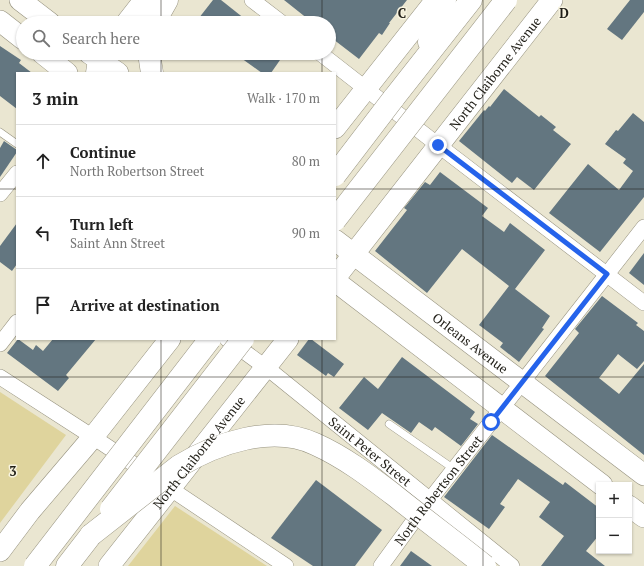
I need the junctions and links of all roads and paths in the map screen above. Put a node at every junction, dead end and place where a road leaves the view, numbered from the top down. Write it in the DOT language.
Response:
graph roads {
  1 [pos="20,0"];
  2 [pos="145,0"];
  3 [pos="167,0"];
  4 [pos="252,0"];
  5 [pos="436,0"];
  6 [pos="445,0"];
  7 [pos="471,0"];
  8 [pos="506,0"];
  9 [pos="552,0"];
  10 [pos="41,16"];
  11 [pos="132,16"];
  12 [pos="158,16"];
  13 [pos="273,16"];
  14 [pos="0,21"];
  15 [pos="16,33"];
  16 [pos="51,60"];
  17 [pos="97,60"];
  18 [pos="151,60"];
  19 [pos="329,60"];
  20 [pos="66,72"];
  21 [pos="116,72"];
  22 [pos="152,72"];
  23 [pos="366,89"];
  24 [pos="393,99"];
  25 [pos="336,127"];
  26 [pos="0,132"];
  27 [pos="16,143"];
  28 [pos="438,145"];
  29 [pos="16,174"];
  30 [pos="336,174"];
  31 [pos="0,194"];
  32 [pos="336,219"];
  33 [pos="644,227"];
  34 [pos="336,241"];
  35 [pos="354,254"];
  36 [pos="607,274"];
  37 [pos="336,279"];
  38 [pos="336,281"];
  39 [pos="644,303"];
  40 [pos="16,323"];
  41 [pos="169,340"];
  42 [pos="209,340"];
  43 [pos="228,340"];
  44 [pos="242,340"];
  45 [pos="287,340"];
  46 [pos="0,344"];
  47 [pos="266,368"];
  48 [pos="0,377"];
  49 [pos="522,382"];
  50 [pos="502,408"];
  51 [pos="389,424"];
  52 [pos="93,437"];
  53 [pos="454,469"];
  54 [pos="644,475"];
  55 [pos="598,482"];
  56 [pos="170,489"];
  57 [pos="429,500"];
  58 [pos="632,508"];
  59 [pos="644,517"];
  60 [pos="91,535"];
  61 [pos="0,551"];
  62 [pos="35,566"];
  63 [pos="67,566"];
  64 [pos="109,566"];
  65 [pos="286,566"];
  66 [pos="381,566"];
  67 [pos="486,566"];
  68 [pos="512,566"];
  1 -- 10 [label="main road"];
  2 -- 11 [label="highway"];
  3 -- 12 [label="highway"];
  4 -- 13 [label="street"];
  5 -- 23 [label="main road"];
  6 -- 24 [label="highway"];
  7 -- 24 [label="highway"];
  8 -- 32 [label="highway, bridge"];
  9 -- 28 [label="main road, North Claiborne Avenue"];
  14 -- 15 [label="main road"];
  16 -- 20 [label="main road"];
  17 -- 21 [label="main road"];
  18 -- 22 [label="highway"];
  19 -- 23 [label="street"];
  23 -- 25 [label="main road"];
  23 -- 28 [label="street"];
  24 -- 30 [label="highway, bridge"];
  26 -- 27 [label="lane"];
  28 -- 35 [label="main road, North Claiborne Avenue"];
  28 -- 36 [label="street"];
  29 -- 31 [label="street"];
  33 -- 36 [label="street, North Robertson Street"];
  34 -- 35 [label="main road, Orleans Avenue"];
  35 -- 37 [label="main road, North Claiborne Avenue"];
  35 -- 49 [label="main road, Orleans Avenue"];
  36 -- 39 [label="street"];
  36 -- 49 [label="street, North Robertson Street"];
  38 -- 50 [label="main road"];
  40 -- 46 [label="street"];
  41 -- 52 [label="main road"];
  42 -- 62 [label="highway, bridge"];
  43 -- 47 [label="street, Saint Peter Street"];
  44 -- 60 [label="highway, bridge"];
  45 -- 47 [label="main road, North Claiborne Avenue"];
  47 -- 56 [label="main road, North Claiborne Avenue"];
  47 -- 57 [label="street, Saint Peter Street"];
  48 -- 52 [label="street"];
  49 -- 50 [label="street, North Robertson Street"];
  49 -- 54 [label="main road, Orleans Avenue"];
  50 -- 53 [label="street, North Robertson Street"];
  50 -- 55 [label="main road"];
  51 -- 53 [label="lane"];
  52 -- 56 [label="street"];
  52 -- 61 [label="main road"];
  53 -- 57 [label="street, North Robertson Street"];
  56 -- 64 [label="main road, North Claiborne Avenue"];
  56 -- 65 [label="street"];
  57 -- 66 [label="street, North Robertson Street"];
  57 -- 68 [label="street, Saint Peter Street"];
  58 -- 59 [label="main road"];
  60 -- 63 [label="highway"];
  60 -- 67 [label="highway, bridge"];
}
